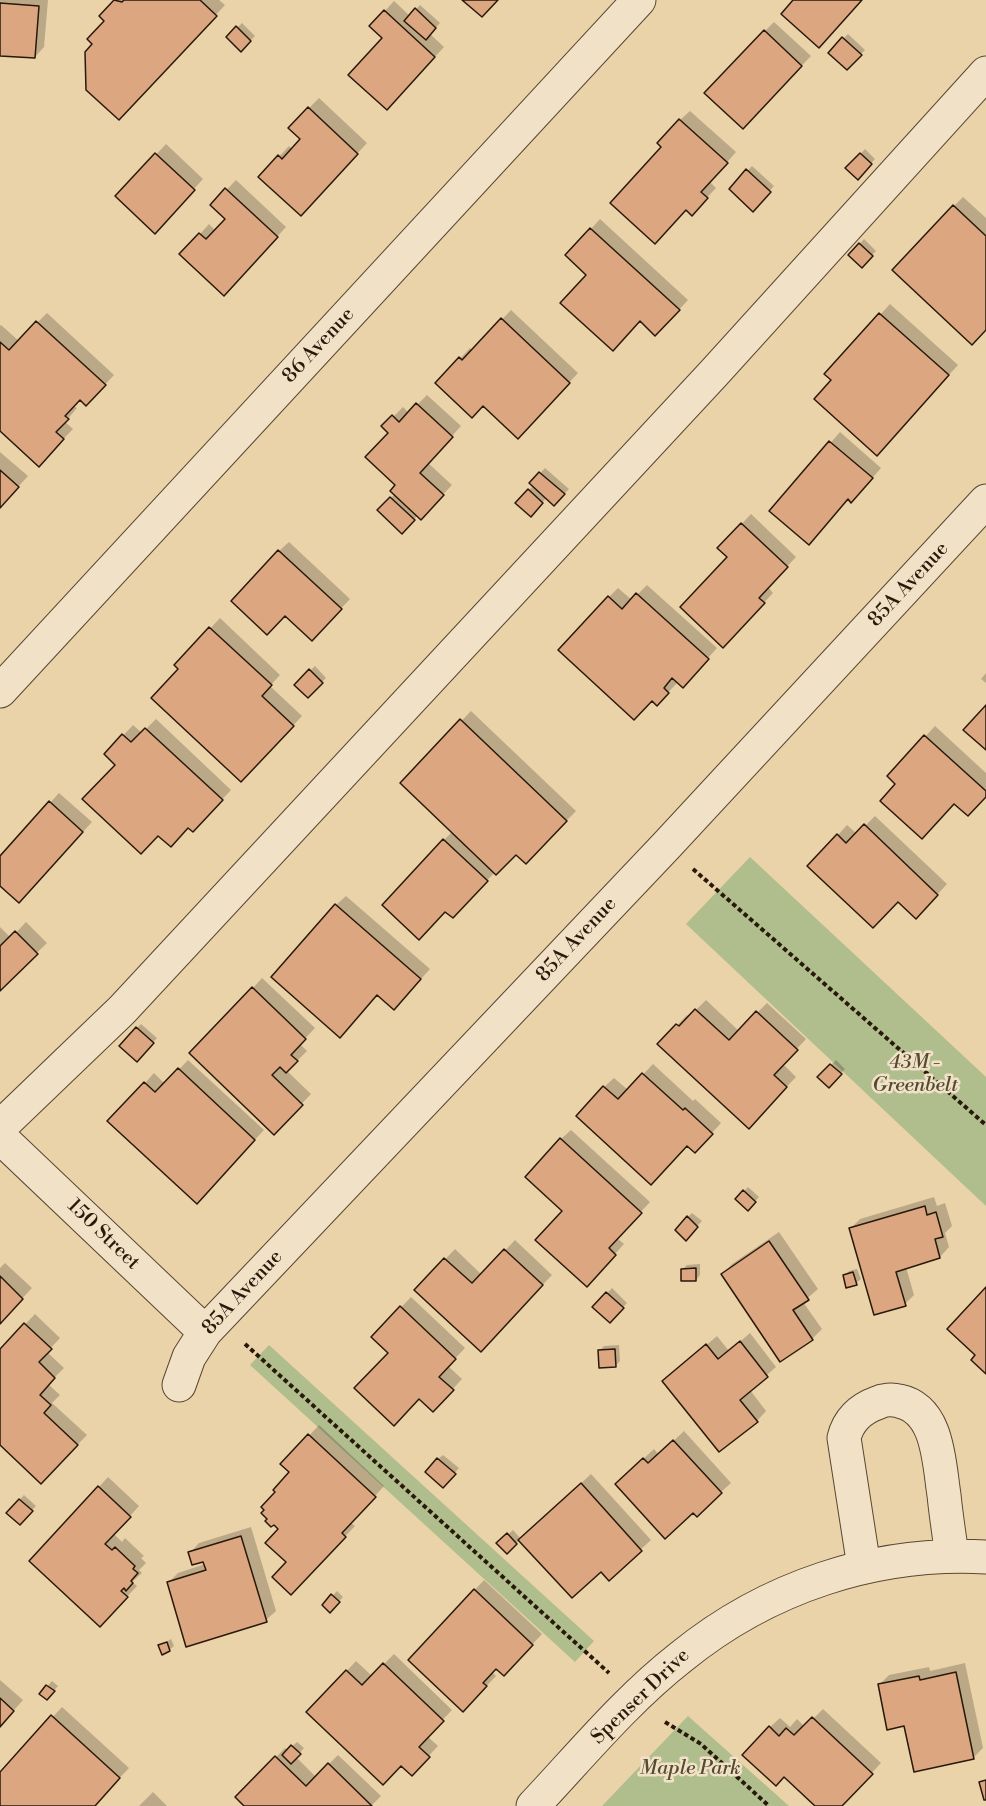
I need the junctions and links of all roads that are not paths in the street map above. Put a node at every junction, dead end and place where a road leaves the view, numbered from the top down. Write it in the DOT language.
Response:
graph roads {
  1 [pos="639,0"];
  2 [pos="986,73"];
  3 [pos="986,501"];
  4 [pos="0,691"];
  5 [pos="0,1127"];
  6 [pos="0,1137"];
  7 [pos="205,1332"];
  8 [pos="179,1385"];
  9 [pos="952,1555"];
  10 [pos="986,1557"];
  11 [pos="864,1567"];
  12 [pos="533,1806"];
  1 -- 4 [label="street, 86 Avenue"];
  2 -- 5 [label="street"];
  3 -- 7 [label="street, 85A Avenue"];
  6 -- 7 [label="street, 150 Street"];
  7 -- 8 [label="street, 85A Avenue"];
  9 -- 10 [label="street, Spenser Drive"];
  9 -- 11 [label="street, Spenser Drive"];
  9 -- 11 [label="street"];
  11 -- 12 [label="street, Spenser Drive"];
}
